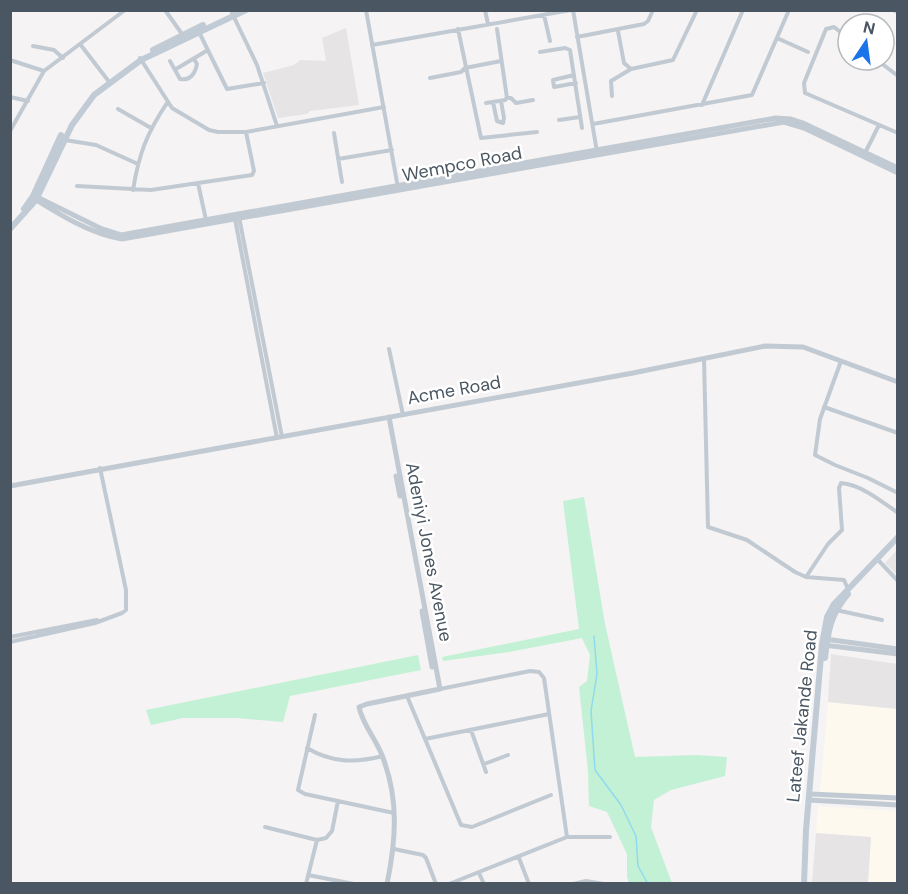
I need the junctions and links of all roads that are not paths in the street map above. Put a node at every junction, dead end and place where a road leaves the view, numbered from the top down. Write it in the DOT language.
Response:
graph roads {
  1 [pos="79,10"];
  2 [pos="85,10"];
  3 [pos="125,10"];
  4 [pos="165,10"];
  5 [pos="246,10"];
  6 [pos="366,10"];
  7 [pos="485,10"];
  8 [pos="572,10"];
  9 [pos="653,10"];
  10 [pos="697,10"];
  11 [pos="743,10"];
  12 [pos="789,10"];
  13 [pos="235,12"];
  14 [pos="544,15"];
  15 [pos="488,24"];
  16 [pos="458,29"];
  17 [pos="497,29"];
  18 [pos="836,29"];
  19 [pos="618,31"];
  20 [pos="199,32"];
  21 [pos="182,34"];
  22 [pos="577,37"];
  23 [pos="777,38"];
  24 [pos="550,41"];
  25 [pos="80,44"];
  26 [pos="372,45"];
  27 [pos="33,46"];
  28 [pos="208,50"];
  29 [pos="540,52"];
  30 [pos="808,52"];
  31 [pos="63,58"];
  32 [pos="140,59"];
  33 [pos="194,59"];
  34 [pos="10,60"];
  35 [pos="170,61"];
  36 [pos="501,61"];
  37 [pos="465,68"];
  38 [pos="176,69"];
  39 [pos="632,69"];
  40 [pos="44,71"];
  41 [pos="430,78"];
  42 [pos="584,78"];
  43 [pos="575,79"];
  44 [pos="108,81"];
  45 [pos="264,83"];
  46 [pos="612,96"];
  47 [pos="10,97"];
  48 [pos="507,98"];
  49 [pos="533,100"];
  50 [pos="28,101"];
  51 [pos="501,101"];
  52 [pos="493,102"];
  53 [pos="167,103"];
  54 [pos="486,104"];
  55 [pos="702,105"];
  56 [pos="384,107"];
  57 [pos="118,109"];
  58 [pos="580,117"];
  59 [pos="559,120"];
  60 [pos="593,124"];
  61 [pos="879,125"];
  62 [pos="277,126"];
  63 [pos="151,128"];
  64 [pos="582,128"];
  65 [pos="10,131"];
  66 [pos="246,132"];
  67 [pos="537,132"];
  68 [pos="334,133"];
  69 [pos="897,133"];
  70 [pos="829,137"];
  71 [pos="64,139"];
  72 [pos="392,150"];
  73 [pos="597,152"];
  74 [pos="865,153"];
  75 [pos="338,159"];
  76 [pos="138,164"];
  77 [pos="897,168"];
  78 [pos="897,173"];
  79 [pos="342,182"];
  80 [pos="198,183"];
  81 [pos="77,186"];
  82 [pos="399,189"];
  83 [pos="133,190"];
  84 [pos="34,197"];
  85 [pos="237,217"];
  86 [pos="206,220"];
  87 [pos="10,224"];
  88 [pos="10,229"];
  89 [pos="389,349"];
  90 [pos="704,358"];
  91 [pos="841,360"];
  92 [pos="897,381"];
  93 [pos="824,407"];
  94 [pos="403,415"];
  95 [pos="387,418"];
  96 [pos="897,433"];
  97 [pos="279,438"];
  98 [pos="100,468"];
  99 [pos="10,486"];
  100 [pos="897,494"];
  101 [pos="897,513"];
  102 [pos="897,537"];
  103 [pos="897,542"];
  104 [pos="879,561"];
  105 [pos="806,577"];
  106 [pos="897,581"];
  107 [pos="848,589"];
  108 [pos="836,609"];
  109 [pos="882,620"];
  110 [pos="34,634"];
  111 [pos="10,637"];
  112 [pos="10,642"];
  113 [pos="825,642"];
  114 [pos="897,649"];
  115 [pos="881,650"];
  116 [pos="897,654"];
  117 [pos="438,690"];
  118 [pos="407,696"];
  119 [pos="549,714"];
  120 [pos="315,715"];
  121 [pos="471,730"];
  122 [pos="425,739"];
  123 [pos="307,748"];
  124 [pos="508,755"];
  125 [pos="383,756"];
  126 [pos="484,764"];
  127 [pos="486,772"];
  128 [pos="551,795"];
  129 [pos="811,797"];
  130 [pos="834,798"];
  131 [pos="897,798"];
  132 [pos="338,801"];
  133 [pos="897,805"];
  134 [pos="395,813"];
  135 [pos="265,828"];
  136 [pos="567,837"];
  137 [pos="610,837"];
  138 [pos="317,840"];
  139 [pos="394,849"];
  140 [pos="519,858"];
  141 [pos="479,873"];
  142 [pos="308,875"];
  143 [pos="306,884"];
  144 [pos="354,884"];
  145 [pos="387,884"];
  146 [pos="436,884"];
  147 [pos="449,884"];
  148 [pos="484,884"];
  149 [pos="529,884"];
  150 [pos="573,884"];
  151 [pos="604,884"];
  152 [pos="804,884"];
  1 -- 2 [label="street"];
  3 -- 25 [label="street"];
  4 -- 21 [label="street"];
  5 -- 13 [label="main road"];
  6 -- 26 [label="street"];
  7 -- 15 [label="street"];
  8 -- 14 [label="street"];
  8 -- 22 [label="street"];
  9 -- 19 [label="street"];
  10 -- 39 [label="street"];
  11 -- 55 [label="street"];
  12 -- 23 [label="street"];
  13 -- 20 [label="main road"];
  13 -- 21 [label="main road"];
  13 -- 45 [label="street"];
  14 -- 15 [label="street"];
  14 -- 24 [label="street"];
  15 -- 16 [label="street"];
  16 -- 26 [label="street"];
  16 -- 37 [label="street"];
  17 -- 36 [label="street"];
  18 -- 61 [label="street"];
  19 -- 22 [label="street"];
  19 -- 39 [label="street"];
  20 -- 28 [label="street"];
  20 -- 32 [label="main road"];
  21 -- 32 [label="main road"];
  22 -- 42 [label="street"];
  23 -- 30 [label="street"];
  23 -- 55 [label="street"];
  25 -- 31 [label="street"];
  25 -- 44 [label="street"];
  26 -- 56 [label="street"];
  27 -- 31 [label="street"];
  28 -- 33 [label="street"];
  28 -- 45 [label="street"];
  29 -- 43 [label="street"];
  31 -- 40 [label="street"];
  32 -- 44 [label="main road"];
  32 -- 53 [label="street"];
  33 -- 38 [label="street"];
  33 -- 38 [label="street"];
  34 -- 40 [label="street"];
  35 -- 38 [label="street"];
  36 -- 37 [label="street"];
  36 -- 48 [label="street"];
  37 -- 41 [label="street"];
  37 -- 67 [label="street"];
  39 -- 46 [label="street"];
  40 -- 50 [label="street"];
  42 -- 43 [label="street"];
  42 -- 60 [label="street"];
  43 -- 43 [label="street"];
  43 -- 58 [label="street"];
  44 -- 71 [label="main road"];
  44 -- 84 [label="main road"];
  45 -- 62 [label="street"];
  47 -- 50 [label="street"];
  48 -- 49 [label="street"];
  48 -- 51 [label="street"];
  50 -- 65 [label="street"];
  51 -- 52 [label="street"];
  51 -- 52 [label="street"];
  52 -- 54 [label="street"];
  53 -- 63 [label="street"];
  53 -- 66 [label="street"];
  55 -- 60 [label="street"];
  56 -- 62 [label="street"];
  56 -- 72 [label="street"];
  57 -- 63 [label="street"];
  58 -- 59 [label="street"];
  58 -- 64 [label="street"];
  60 -- 73 [label="street"];
  61 -- 69 [label="street"];
  61 -- 74 [label="street"];
  62 -- 66 [label="street"];
  63 -- 76 [label="street"];
  66 -- 80 [label="street"];
  68 -- 75 [label="street"];
  70 -- 73 [label="street, Wempco Road"];
  70 -- 74 [label="street, Wempco Road"];
  70 -- 78 [label="street, Wempco Road"];
  71 -- 76 [label="street"];
  71 -- 84 [label="main road"];
  72 -- 75 [label="street"];
  72 -- 82 [label="street"];
  73 -- 82 [label="street, Wempco Road"];
  74 -- 77 [label="street, Wempco Road"];
  75 -- 79 [label="street"];
  76 -- 83 [label="street"];
  80 -- 83 [label="street"];
  80 -- 86 [label="street"];
  81 -- 83 [label="street"];
  82 -- 85 [label="street, Wempco Road"];
  84 -- 85 [label="street, Wempco Road"];
  84 -- 86 [label="street, Wempco Road"];
  84 -- 87 [label="main road"];
  84 -- 88 [label="main road"];
  85 -- 86 [label="street, Wempco Road"];
  85 -- 97 [label="street"];
  89 -- 94 [label="street"];
  90 -- 91 [label="street, Acme Road"];
  90 -- 94 [label="street, Acme Road"];
  90 -- 105 [label="street"];
  91 -- 92 [label="street, Acme Road"];
  91 -- 93 [label="street"];
  93 -- 96 [label="street"];
  93 -- 100 [label="street"];
  94 -- 95 [label="street, Acme Road"];
  95 -- 97 [label="street, Acme Road"];
  95 -- 117 [label="street, Adeniyi Jones Avenue"];
  97 -- 98 [label="street, Acme Road"];
  98 -- 99 [label="street, Acme Road"];
  98 -- 110 [label="street"];
  101 -- 105 [label="street"];
  102 -- 107 [label="main road, Lateef Jakande Road"];
  103 -- 104 [label="main road, Lateef Jakande Road"];
  104 -- 106 [label="street"];
  104 -- 108 [label="main road, Lateef Jakande Road"];
  105 -- 107 [label="street"];
  107 -- 113 [label="main road, Lateef Jakande Road"];
  108 -- 109 [label="street"];
  108 -- 113 [label="main road, Lateef Jakande Road"];
  110 -- 111 [label="street"];
  110 -- 112 [label="street"];
  113 -- 115 [label="street"];
  113 -- 129 [label="main road, Lateef Jakande Road"];
  114 -- 115 [label="street"];
  115 -- 116 [label="street"];
  117 -- 118 [label="street"];
  117 -- 119 [label="street"];
  118 -- 122 [label="street"];
  118 -- 125 [label="street"];
  119 -- 121 [label="street"];
  119 -- 136 [label="street"];
  120 -- 123 [label="street"];
  121 -- 122 [label="street"];
  121 -- 126 [label="street"];
  122 -- 128 [label="street"];
  123 -- 125 [label="street"];
  123 -- 132 [label="street"];
  124 -- 126 [label="street"];
  125 -- 134 [label="street"];
  126 -- 127 [label="street"];
  129 -- 130 [label="street"];
  129 -- 152 [label="main road, Lateef Jakande Road"];
  130 -- 131 [label="street"];
  130 -- 133 [label="street"];
  132 -- 134 [label="street"];
  132 -- 138 [label="street"];
  134 -- 139 [label="street"];
  135 -- 138 [label="street"];
  136 -- 137 [label="street"];
  136 -- 140 [label="street"];
  138 -- 142 [label="street"];
  139 -- 145 [label="street"];
  139 -- 146 [label="street"];
  140 -- 141 [label="street"];
  140 -- 149 [label="street"];
  141 -- 147 [label="street"];
  141 -- 148 [label="street"];
  142 -- 143 [label="street"];
  142 -- 144 [label="street"];
  150 -- 151 [label="street"];
}
